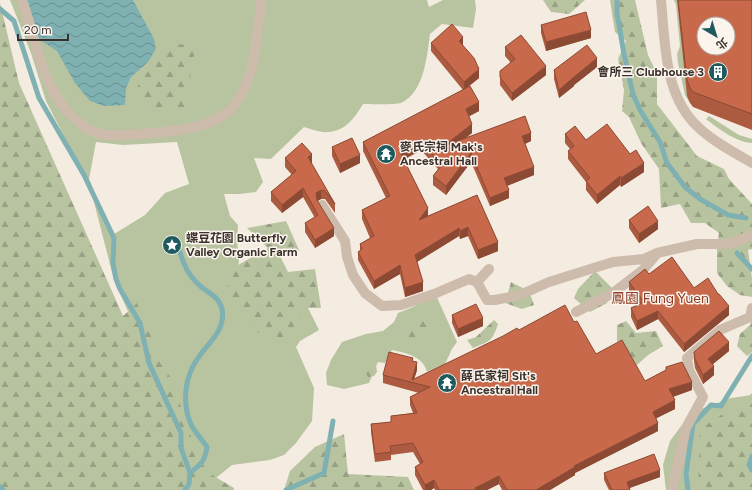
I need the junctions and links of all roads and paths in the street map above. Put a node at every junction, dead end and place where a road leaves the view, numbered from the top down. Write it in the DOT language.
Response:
graph roads {
  1 [pos="22,0"];
  2 [pos="260,0"];
  3 [pos="661,0"];
  4 [pos="752,163"];
  5 [pos="322,205"];
  6 [pos="752,235"];
  7 [pos="657,253"];
  8 [pos="489,269"];
  9 [pos="477,282"];
  10 [pos="752,308"];
  11 [pos="576,312"];
  12 [pos="672,490"];
  1 -- 2 [label="street"];
  3 -- 4 [label="street"];
  5 -- 9 [label="street"];
  6 -- 7 [label="street"];
  7 -- 9 [label="street"];
  7 -- 11 [label="street"];
  8 -- 9 [label="street"];
  10 -- 12 [label="street"];
}
